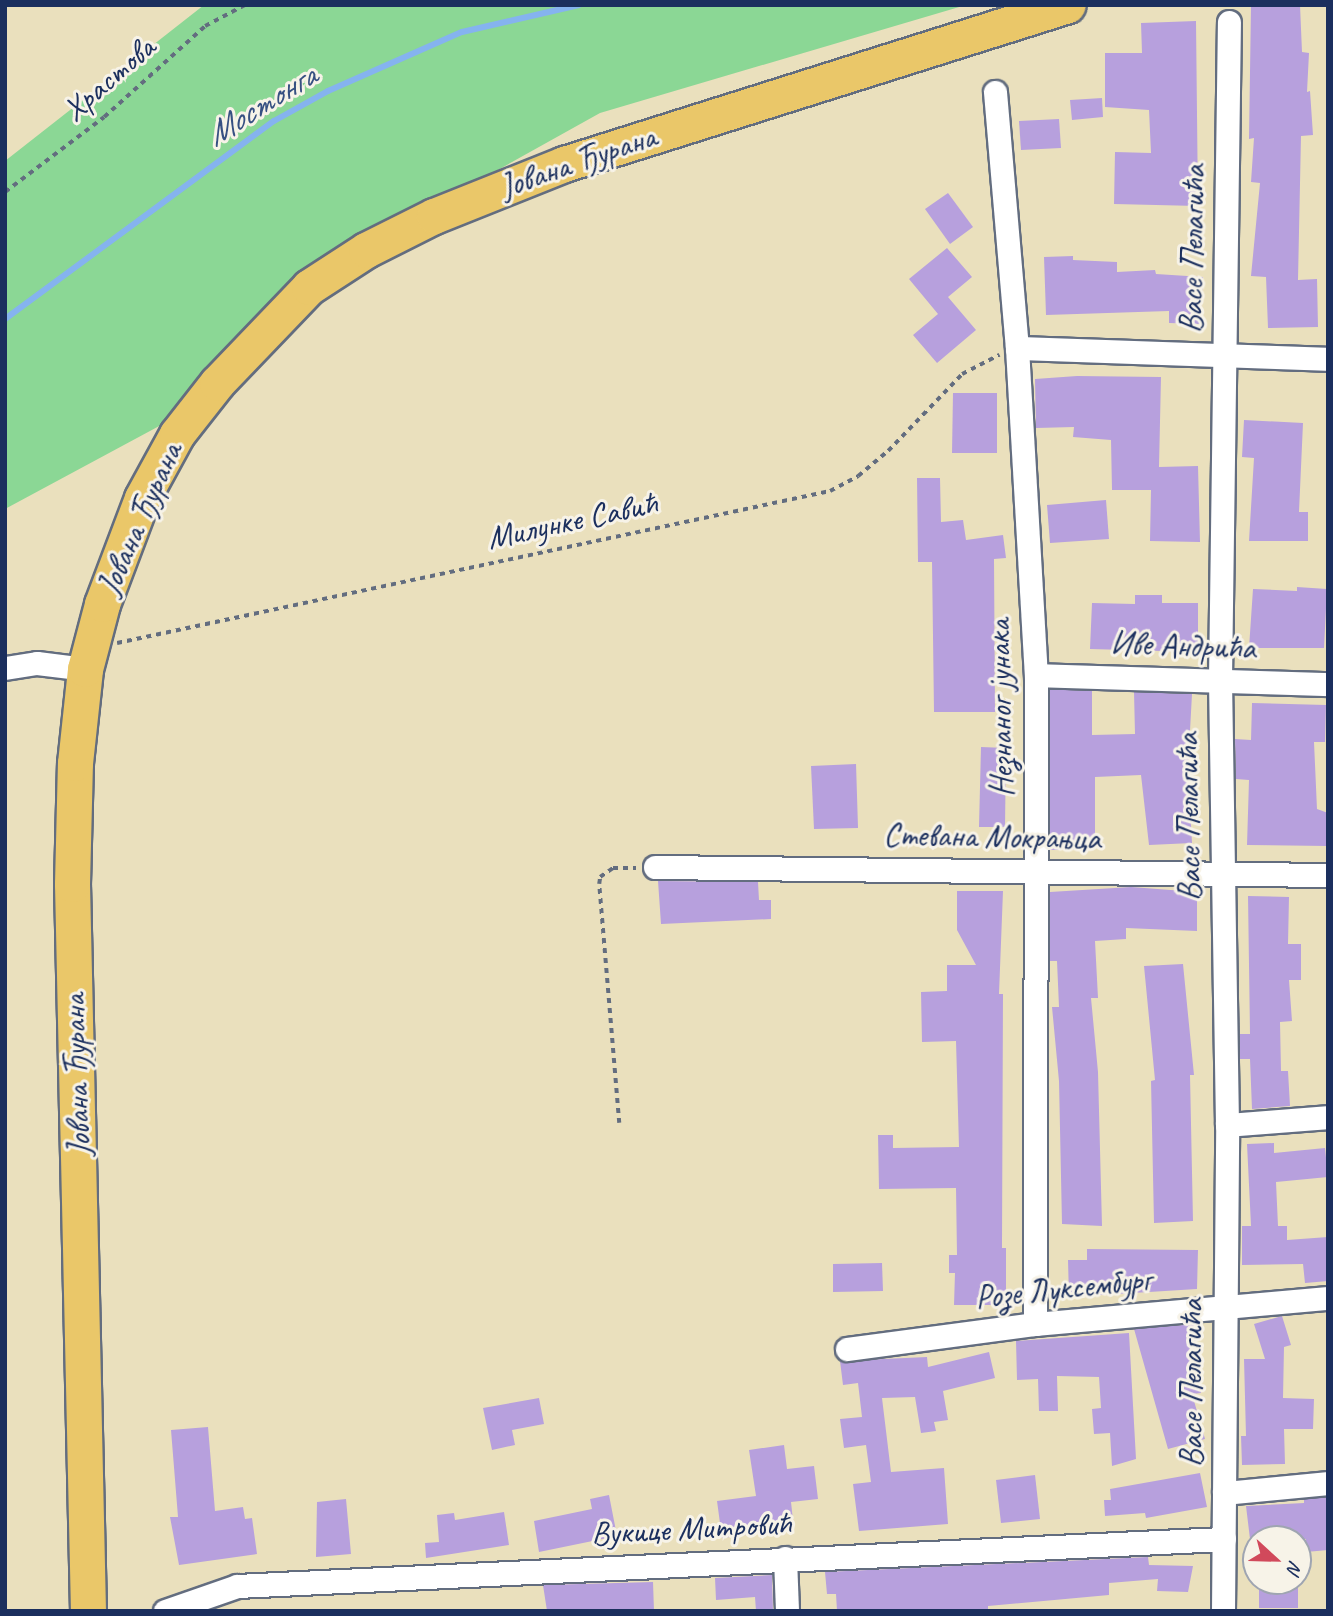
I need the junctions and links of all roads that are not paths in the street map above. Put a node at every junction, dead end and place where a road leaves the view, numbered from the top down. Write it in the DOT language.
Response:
graph roads {
  1 [pos="1068,5"];
  2 [pos="1229,22"];
  3 [pos="995,92"];
  4 [pos="1017,348"];
  5 [pos="1225,353"];
  6 [pos="1328,359"];
  7 [pos="88,659"];
  8 [pos="5,668"];
  9 [pos="1036,676"];
  10 [pos="1220,679"];
  11 [pos="1328,684"];
  12 [pos="655,867"];
  13 [pos="1036,871"];
  14 [pos="1222,873"];
  15 [pos="1328,875"];
  16 [pos="1328,1117"];
  17 [pos="1227,1125"];
  18 [pos="1328,1298"];
  19 [pos="1226,1307"];
  20 [pos="1035,1324"];
  21 [pos="847,1349"];
  22 [pos="1328,1483"];
  23 [pos="1224,1493"];
  24 [pos="1224,1539"];
  25 [pos="785,1558"];
  26 [pos="88,1611"];
  27 [pos="165,1611"];
  28 [pos="787,1611"];
  29 [pos="1223,1611"];
  1 -- 7 [label="main road, Јована Ђурана"];
  2 -- 5 [label="street, Васе Пелагића"];
  3 -- 4 [label="street, Незнаног јунака"];
  4 -- 5 [label="street"];
  4 -- 9 [label="street, Незнаног јунака"];
  5 -- 6 [label="street"];
  5 -- 10 [label="street, Васе Пелагића"];
  7 -- 8 [label="street"];
  7 -- 26 [label="main road, Јована Ђурана"];
  9 -- 10 [label="street, Иве Андрића"];
  9 -- 13 [label="street, Незнаног јунака"];
  10 -- 11 [label="street, Иве Андрића"];
  10 -- 14 [label="street, Васе Пелагића"];
  12 -- 13 [label="street, Стевана Мокрањца"];
  13 -- 14 [label="street, Стевана Мокрањца"];
  13 -- 20 [label="street, Незнаног јунака"];
  14 -- 15 [label="street, Стевана Мокрањца"];
  14 -- 17 [label="street, Васе Пелагића"];
  16 -- 17 [label="street"];
  17 -- 19 [label="street, Васе Пелагића"];
  18 -- 19 [label="street, Розе Луксембург"];
  19 -- 20 [label="street, Розе Луксембург"];
  19 -- 23 [label="street, Васе Пелагића"];
  20 -- 21 [label="street, Розе Луксембург"];
  22 -- 23 [label="street"];
  23 -- 24 [label="street, Васе Пелагића"];
  24 -- 25 [label="street, Вукице Митровић"];
  24 -- 29 [label="street, Васе Пелагића"];
  25 -- 27 [label="street, Вукице Митровић"];
  25 -- 28 [label="street"];
}
